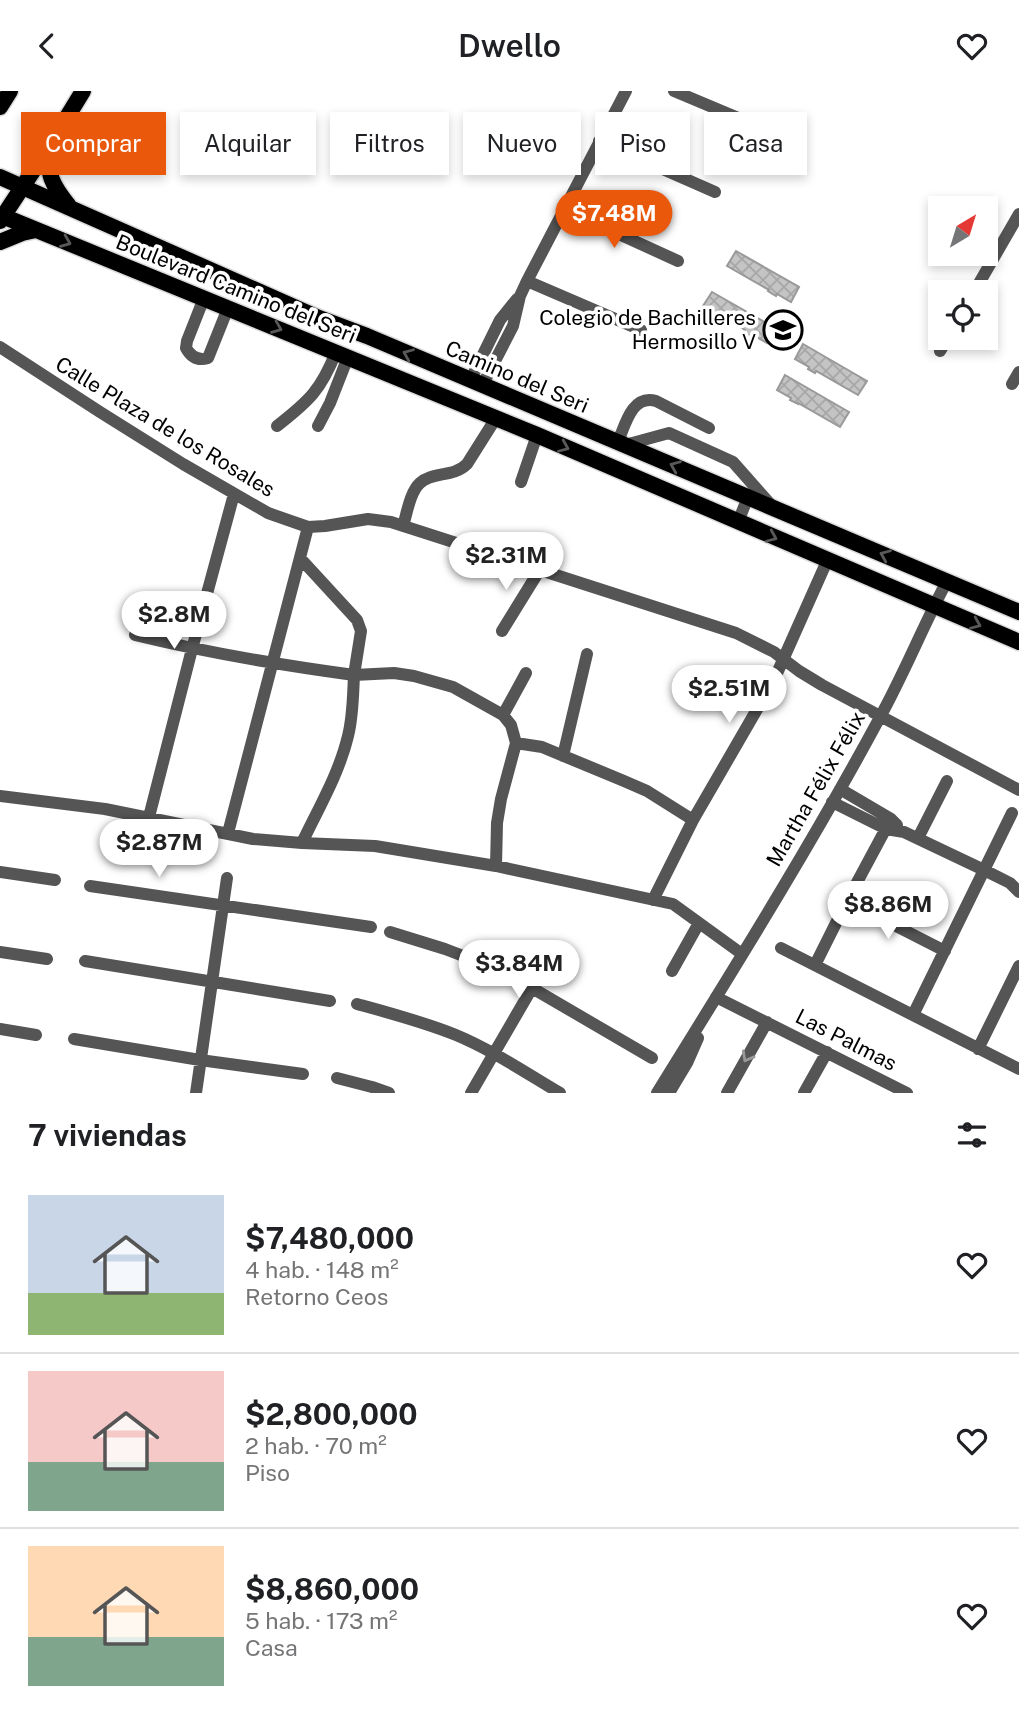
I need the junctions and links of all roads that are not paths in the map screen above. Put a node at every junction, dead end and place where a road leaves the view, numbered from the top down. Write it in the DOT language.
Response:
graph roads {
  1 [pos="10,91"];
  2 [pos="83,91"];
  3 [pos="626,91"];
  4 [pos="674,91"];
  5 [pos="0,107"];
  6 [pos="70,112"];
  7 [pos="615,112"];
  8 [pos="724,112"];
  9 [pos="595,149"];
  10 [pos="30,175"];
  11 [pos="50,175"];
  12 [pos="676,175"];
  13 [pos="0,177"];
  14 [pos="22,187"];
  15 [pos="715,192"];
  16 [pos="564,209"];
  17 [pos="73,210"];
  18 [pos="1019,214"];
  19 [pos="1,217"];
  20 [pos="36,230"];
  21 [pos="1013,239"];
  22 [pos="0,242"];
  23 [pos="678,261"];
  24 [pos="983,280"];
  25 [pos="527,281"];
  26 [pos="520,296"];
  27 [pos="204,298"];
  28 [pos="228,308"];
  29 [pos="319,318"];
  30 [pos="500,320"];
  31 [pos="513,326"];
  32 [pos="641,330"];
  33 [pos="0,347"];
  34 [pos="342,355"];
  35 [pos="1019,372"];
  36 [pos="476,383"];
  37 [pos="1012,384"];
  38 [pos="496,418"];
  39 [pos="277,426"];
  40 [pos="318,426"];
  41 [pos="709,428"];
  42 [pos="537,435"];
  43 [pos="622,444"];
  44 [pos="521,482"];
  45 [pos="234,495"];
  46 [pos="748,498"];
  47 [pos="773,508"];
  48 [pos="738,522"];
  49 [pos="402,526"];
  50 [pos="308,527"];
  51 [pos="300,558"];
  52 [pos="827,561"];
  53 [pos="539,571"];
  54 [pos="947,582"];
  55 [pos="934,606"];
  56 [pos="1019,613"];
  57 [pos="502,631"];
  58 [pos="135,635"];
  59 [pos="1019,642"];
  60 [pos="192,649"];
  61 [pos="587,654"];
  62 [pos="783,658"];
  63 [pos="273,664"];
  64 [pos="526,673"];
  65 [pos="354,675"];
  66 [pos="503,715"];
  67 [pos="881,717"];
  68 [pos="516,743"];
  69 [pos="562,756"];
  70 [pos="947,781"];
  71 [pos="840,789"];
  72 [pos="1019,790"];
  73 [pos="0,796"];
  74 [pos="832,802"];
  75 [pos="1012,813"];
  76 [pos="149,817"];
  77 [pos="693,820"];
  78 [pos="889,824"];
  79 [pos="228,833"];
  80 [pos="918,838"];
  81 [pos="302,843"];
  82 [pos="496,866"];
  83 [pos="984,870"];
  84 [pos="0,872"];
  85 [pos="227,878"];
  86 [pos="55,880"];
  87 [pos="90,885"];
  88 [pos="1016,886"];
  89 [pos="653,900"];
  90 [pos="847,901"];
  91 [pos="223,905"];
  92 [pos="699,923"];
  93 [pos="371,927"];
  94 [pos="390,932"];
  95 [pos="781,948"];
  96 [pos="945,951"];
  97 [pos="0,952"];
  98 [pos="742,954"];
  99 [pos="47,959"];
  100 [pos="85,961"];
  101 [pos="815,965"];
  102 [pos="1019,966"];
  103 [pos="672,971"];
  104 [pos="212,983"];
  105 [pos="532,988"];
  106 [pos="716,996"];
  107 [pos="330,1001"];
  108 [pos="357,1004"];
  109 [pos="707,1011"];
  110 [pos="913,1016"];
  111 [pos="767,1022"];
  112 [pos="0,1029"];
  113 [pos="36,1035"];
  114 [pos="74,1038"];
  115 [pos="978,1049"];
  116 [pos="827,1052"];
  117 [pos="494,1054"];
  118 [pos="652,1058"];
  119 [pos="201,1060"];
  120 [pos="1019,1069"];
  121 [pos="303,1074"];
  122 [pos="337,1078"];
  123 [pos="195,1093"];
  124 [pos="389,1093"];
  125 [pos="471,1093"];
  126 [pos="560,1093"];
  127 [pos="657,1093"];
  128 [pos="669,1093"];
  129 [pos="727,1093"];
  130 [pos="804,1093"];
  131 [pos="907,1093"];
  1 -- 5 [label="main road"];
  2 -- 6 [label="main road"];
  3 -- 7 [label="street"];
  4 -- 8 [label="street"];
  9 -- 16 [label="street"];
  10 -- 14 [label="main road"];
  11 -- 17 [label="main road"];
  12 -- 15 [label="street"];
  13 -- 14 [label="main road, Camino del Seri"];
  14 -- 17 [label="main road, Camino del Seri"];
  14 -- 19 [label="main road"];
  16 -- 23 [label="street"];
  16 -- 25 [label="street"];
  17 -- 29 [label="main road, Camino del Seri"];
  18 -- 21 [label="street"];
  19 -- 20 [label="main road, Boulevard Camino del Seri"];
  20 -- 22 [label="main road"];
  20 -- 27 [label="main road, Boulevard Camino del Seri, one-way"];
  21 -- 24 [label="street"];
  25 -- 26 [label="street"];
  25 -- 32 [label="street"];
  26 -- 30 [label="street"];
  26 -- 31 [label="street"];
  27 -- 28 [label="main road, Boulevard Camino del Seri"];
  27 -- 28 [label="street"];
  27 -- 29 [label="main road"];
  28 -- 34 [label="main road, Boulevard Camino del Seri, one-way"];
  36 -- 29 [label="main road, Camino del Seri, one-way"];
  30 -- 31 [label="street"];
  30 -- 36 [label="street"];
  31 -- 36 [label="street"];
  33 -- 45 [label="street, Calle Plaza de los Rosales"];
  34 -- 38 [label="main road, Boulevard Camino del Seri"];
  34 -- 39 [label="street"];
  34 -- 40 [label="street"];
  35 -- 37 [label="street"];
  36 -- 43 [label="main road, Camino del Seri"];
  38 -- 42 [label="main road"];
  38 -- 49 [label="street"];
  41 -- 43 [label="street"];
  42 -- 44 [label="street"];
  42 -- 48 [label="main road, one-way"];
  46 -- 43 [label="main road, Camino del Seri, one-way"];
  43 -- 47 [label="street"];
  45 -- 50 [label="street, Calle Plaza de los Rosales"];
  45 -- 60 [label="street"];
  46 -- 47 [label="main road, Camino del Seri"];
  46 -- 48 [label="street"];
  54 -- 47 [label="main road, Camino del Seri, one-way"];
  48 -- 52 [label="main road, one-way"];
  49 -- 50 [label="street, Calle Plaza de los Rosales"];
  49 -- 53 [label="street, Calle Plaza de los Rosales"];
  50 -- 51 [label="street"];
  51 -- 63 [label="street"];
  51 -- 65 [label="street"];
  52 -- 55 [label="main road"];
  52 -- 62 [label="street"];
  53 -- 57 [label="street"];
  53 -- 62 [label="street, Calle Plaza de los Rosales"];
  54 -- 55 [label="street, Martha Félix Félix"];
  54 -- 56 [label="main road, Camino del Seri"];
  55 -- 59 [label="main road, one-way"];
  55 -- 67 [label="street, Martha Félix Félix"];
  58 -- 60 [label="street"];
  60 -- 63 [label="street"];
  60 -- 76 [label="street"];
  61 -- 69 [label="street"];
  62 -- 67 [label="street, Calle Plaza de los Rosales"];
  62 -- 77 [label="street"];
  63 -- 65 [label="street"];
  63 -- 79 [label="street"];
  64 -- 66 [label="street"];
  65 -- 66 [label="street"];
  65 -- 81 [label="street"];
  66 -- 68 [label="street"];
  67 -- 71 [label="street, Martha Félix Félix"];
  67 -- 72 [label="street, Calle Plaza de los Rosales"];
  68 -- 69 [label="street"];
  68 -- 82 [label="street"];
  69 -- 77 [label="street"];
  70 -- 80 [label="street"];
  71 -- 74 [label="street, Martha Félix Félix"];
  71 -- 78 [label="street"];
  73 -- 76 [label="street"];
  74 -- 78 [label="street"];
  74 -- 98 [label="street, Martha Félix Félix"];
  75 -- 83 [label="street"];
  76 -- 79 [label="street"];
  77 -- 89 [label="street"];
  78 -- 80 [label="street"];
  78 -- 90 [label="street"];
  79 -- 81 [label="street"];
  80 -- 83 [label="street"];
  81 -- 82 [label="street"];
  82 -- 89 [label="street"];
  83 -- 88 [label="street"];
  83 -- 96 [label="street"];
  84 -- 86 [label="street"];
  85 -- 91 [label="street"];
  87 -- 91 [label="street"];
  89 -- 92 [label="street"];
  90 -- 96 [label="street"];
  90 -- 101 [label="street"];
  91 -- 93 [label="street"];
  91 -- 104 [label="street"];
  92 -- 98 [label="street"];
  92 -- 103 [label="street"];
  94 -- 105 [label="street"];
  95 -- 101 [label="street"];
  96 -- 110 [label="street"];
  97 -- 99 [label="street"];
  98 -- 106 [label="street, Martha Félix Félix"];
  100 -- 104 [label="street"];
  101 -- 110 [label="street"];
  102 -- 115 [label="street"];
  104 -- 107 [label="street"];
  104 -- 119 [label="street"];
  105 -- 117 [label="street"];
  105 -- 118 [label="street"];
  106 -- 109 [label="street, Martha Félix Félix"];
  106 -- 111 [label="street, Las Palmas"];
  108 -- 117 [label="street"];
  109 -- 127 [label="street"];
  109 -- 128 [label="street"];
  110 -- 115 [label="street"];
  111 -- 116 [label="street, Las Palmas"];
  111 -- 129 [label="street, Las Palmas, one-way"];
  112 -- 113 [label="street"];
  114 -- 119 [label="street"];
  115 -- 120 [label="street"];
  116 -- 130 [label="street"];
  116 -- 131 [label="street, Las Palmas"];
  117 -- 125 [label="street"];
  117 -- 126 [label="street"];
  119 -- 121 [label="street"];
  119 -- 123 [label="street"];
  122 -- 124 [label="street"];
}
